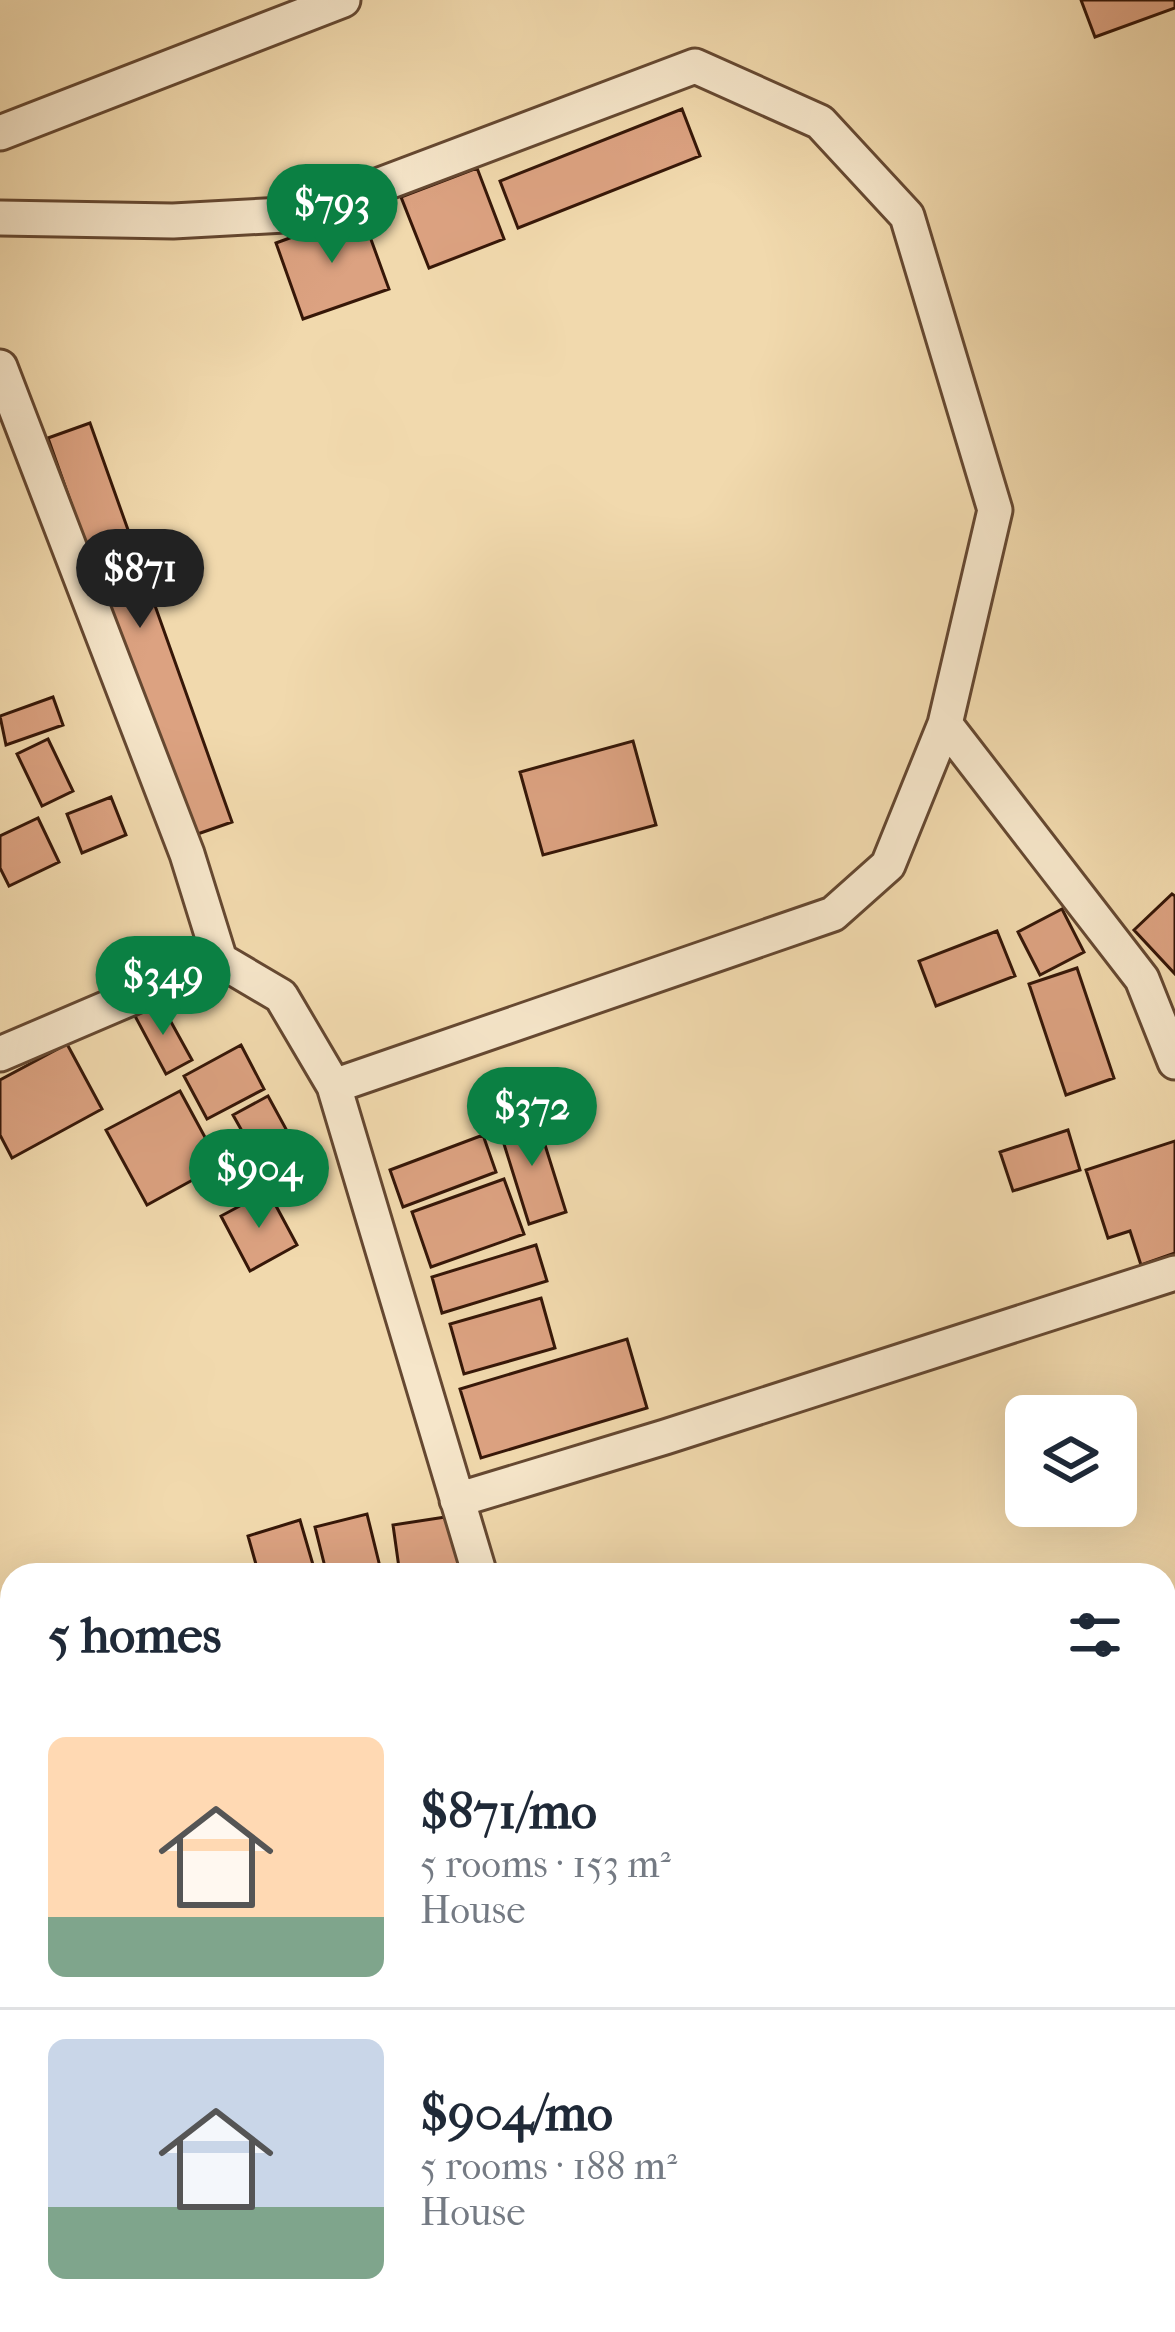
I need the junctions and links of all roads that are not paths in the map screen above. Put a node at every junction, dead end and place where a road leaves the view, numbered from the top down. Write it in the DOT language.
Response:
graph roads {
  1 [pos="343,0"];
  2 [pos="0,134"];
  3 [pos="0,218"];
  4 [pos="0,367"];
  5 [pos="945,724"];
  6 [pos="220,960"];
  7 [pos="0,1054"];
  8 [pos="1175,1062"];
  9 [pos="334,1086"];
  10 [pos="1175,1274"];
  11 [pos="457,1499"];
  12 [pos="476,1563"];
  1 -- 2 [label="street"];
  3 -- 5 [label="street"];
  4 -- 6 [label="street"];
  5 -- 8 [label="street"];
  5 -- 9 [label="street"];
  6 -- 7 [label="street"];
  6 -- 9 [label="street"];
  9 -- 11 [label="street"];
  10 -- 11 [label="street"];
  11 -- 12 [label="street"];
}
